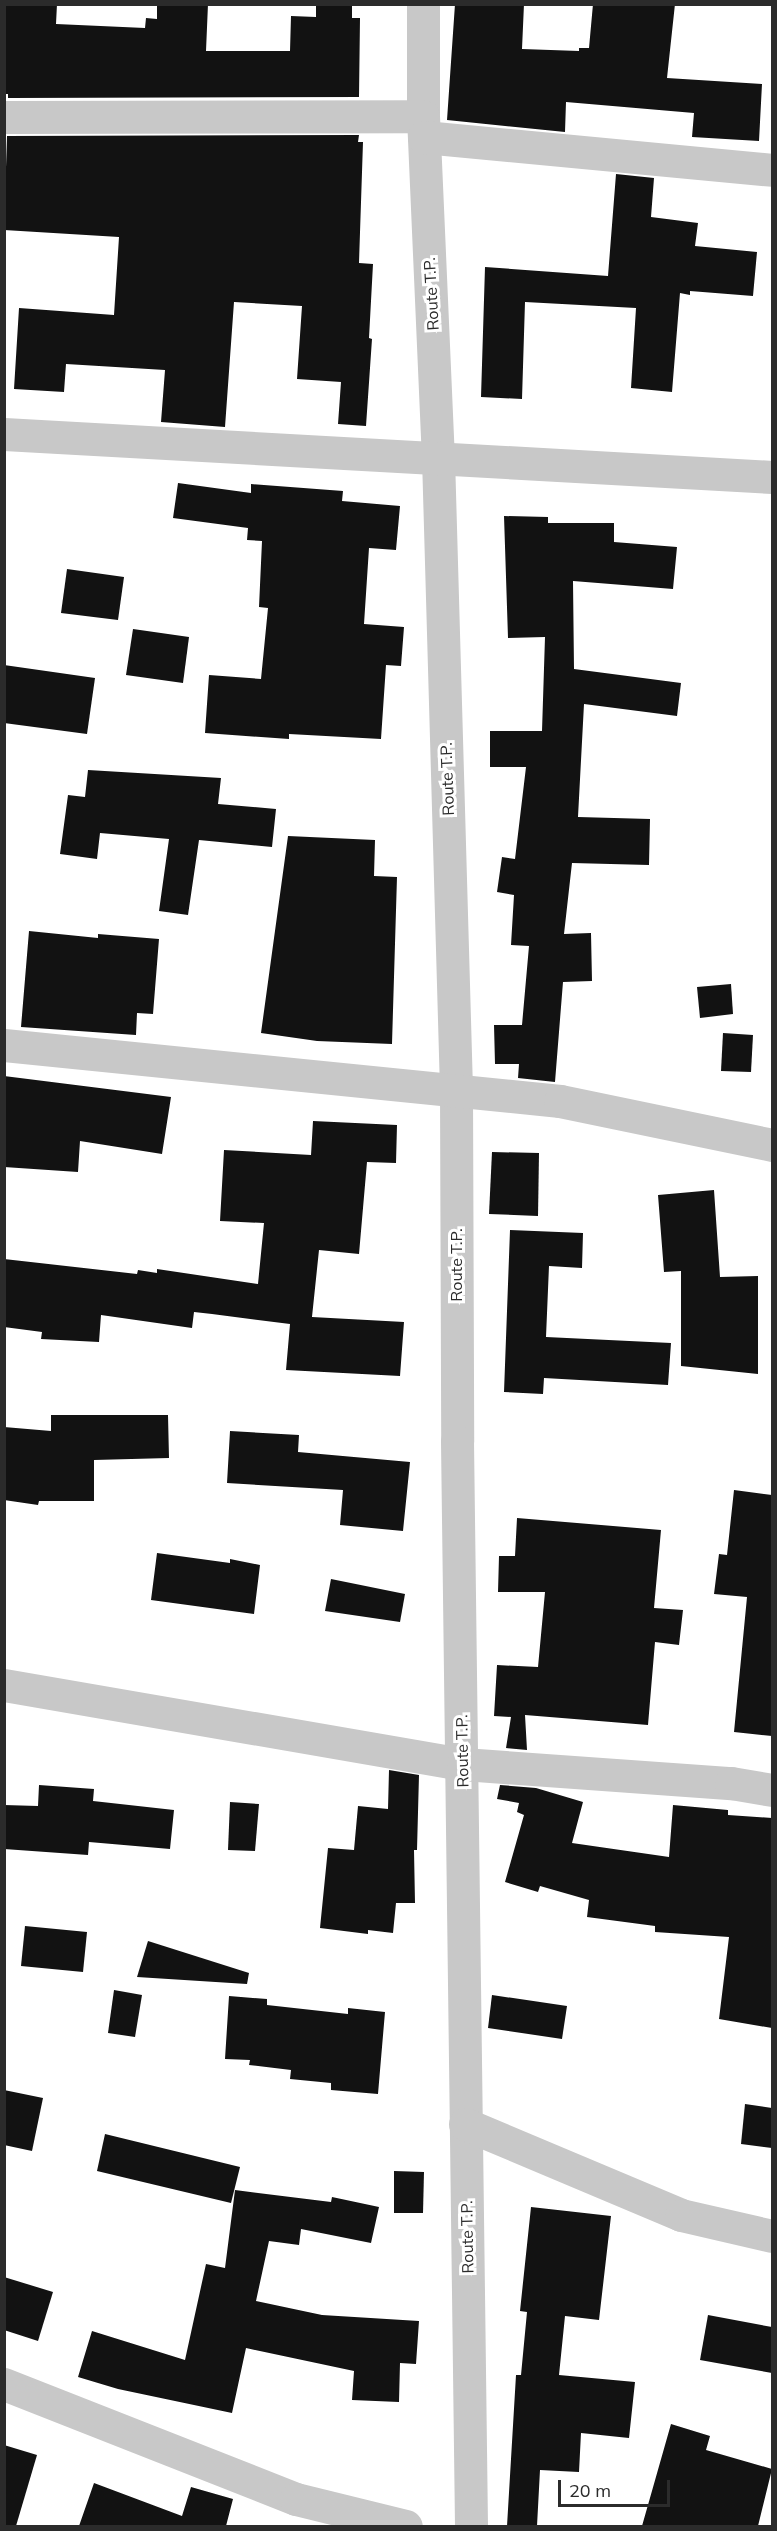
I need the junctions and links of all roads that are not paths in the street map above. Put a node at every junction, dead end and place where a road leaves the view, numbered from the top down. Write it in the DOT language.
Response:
graph roads {
  1 [pos="423,4"];
  2 [pos="4,117"];
  3 [pos="423,126"];
  4 [pos="772,170"];
  5 [pos="4,434"];
  6 [pos="438,457"];
  7 [pos="772,477"];
  8 [pos="4,1045"];
  9 [pos="456,1091"];
  10 [pos="772,1145"];
  11 [pos="4,1685"];
  12 [pos="463,1764"];
  13 [pos="772,1790"];
  14 [pos="465,2124"];
  15 [pos="772,2236"];
  16 [pos="4,2384"];
  17 [pos="406,2526"];
  18 [pos="471,2526"];
  1 -- 3 [label="street, Route T.P."];
  2 -- 3 [label="street"];
  3 -- 4 [label="street"];
  3 -- 6 [label="street, Route T.P."];
  5 -- 6 [label="street"];
  6 -- 7 [label="street"];
  6 -- 9 [label="street, Route T.P."];
  8 -- 9 [label="street"];
  9 -- 10 [label="street"];
  9 -- 12 [label="street, Route T.P."];
  11 -- 12 [label="street"];
  12 -- 13 [label="street"];
  12 -- 14 [label="street, Route T.P."];
  14 -- 15 [label="street"];
  14 -- 18 [label="street, Route T.P."];
  16 -- 17 [label="street"];
}
